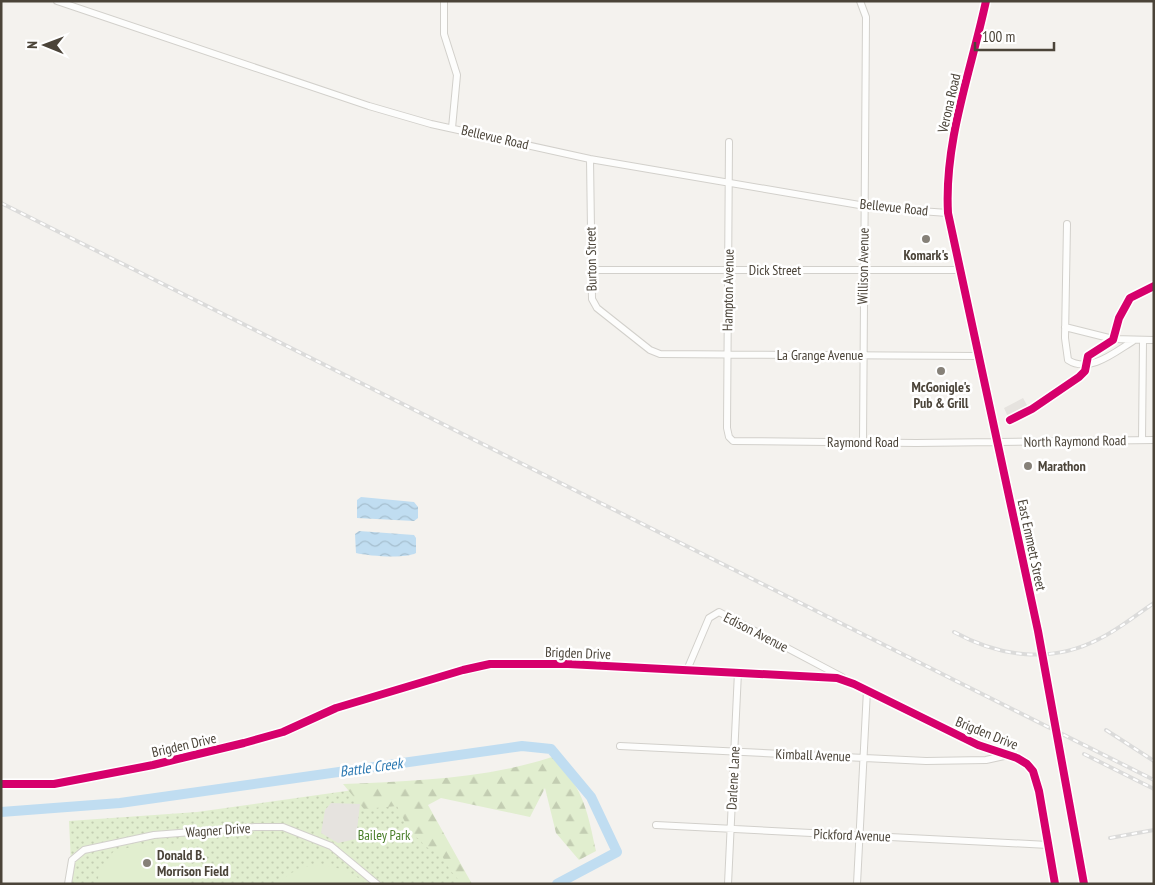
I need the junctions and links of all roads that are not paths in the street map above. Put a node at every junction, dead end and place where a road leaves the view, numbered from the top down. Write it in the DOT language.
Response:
graph roads {
  1 [pos="57,1"];
  2 [pos="444,1"];
  3 [pos="860,1"];
  4 [pos="986,1"];
  5 [pos="452,128"];
  6 [pos="729,142"];
  7 [pos="590,159"];
  8 [pos="729,183"];
  9 [pos="864,205"];
  10 [pos="948,213"];
  11 [pos="1066,224"];
  12 [pos="591,270"];
  13 [pos="728,270"];
  14 [pos="863,270"];
  15 [pos="959,270"];
  16 [pos="1065,327"];
  17 [pos="1154,340"];
  18 [pos="1133,341"];
  19 [pos="1143,341"];
  20 [pos="660,354"];
  21 [pos="727,355"];
  22 [pos="862,355"];
  23 [pos="979,356"];
  24 [pos="729,438"];
  25 [pos="1142,440"];
  26 [pos="1154,440"];
  27 [pos="863,442"];
  28 [pos="997,442"];
  29 [pos="687,670"];
  30 [pos="738,672"];
  31 [pos="854,684"];
  32 [pos="867,690"];
  33 [pos="620,746"];
  34 [pos="734,752"];
  35 [pos="1005,756"];
  36 [pos="862,757"];
  37 [pos="1,784"];
  38 [pos="656,825"];
  39 [pos="731,830"];
  40 [pos="860,836"];
  41 [pos="1048,845"];
  42 [pos="68,884"];
  43 [pos="377,884"];
  44 [pos="728,884"];
  45 [pos="857,884"];
  46 [pos="1055,884"];
  47 [pos="1084,884"];
  1 -- 5 [label="street, Bellevue Road"];
  2 -- 5 [label="street"];
  3 -- 9 [label="street, Willison Avenue"];
  4 -- 10 [label="street, Verona Road"];
  5 -- 7 [label="street, Bellevue Road"];
  6 -- 8 [label="street, Hampton Avenue"];
  7 -- 8 [label="street, Bellevue Road"];
  7 -- 12 [label="street, Burton Street"];
  8 -- 9 [label="street, Bellevue Road"];
  8 -- 13 [label="street, Hampton Avenue"];
  9 -- 10 [label="street, Bellevue Road"];
  9 -- 14 [label="street, Willison Avenue"];
  10 -- 15 [label="street, East Emmett Street"];
  11 -- 16 [label="street"];
  12 -- 13 [label="street, Dick Street"];
  12 -- 20 [label="street, Burton Street"];
  13 -- 14 [label="street, Dick Street"];
  13 -- 21 [label="street, Hampton Avenue"];
  14 -- 15 [label="street, Dick Street"];
  14 -- 22 [label="street, Willison Avenue"];
  15 -- 23 [label="street, East Emmett Street"];
  16 -- 18 [label="street"];
  16 -- 18 [label="street"];
  17 -- 19 [label="street"];
  18 -- 19 [label="street"];
  19 -- 25 [label="street"];
  20 -- 21 [label="street, La Grange Avenue"];
  21 -- 22 [label="street, La Grange Avenue"];
  21 -- 24 [label="street, Hampton Avenue"];
  22 -- 23 [label="street, La Grange Avenue"];
  22 -- 27 [label="street, Willison Avenue"];
  23 -- 28 [label="street, East Emmett Street"];
  24 -- 27 [label="street, Raymond Road"];
  25 -- 26 [label="street, North Raymond Road"];
  25 -- 28 [label="street, North Raymond Road"];
  27 -- 28 [label="street, Raymond Road"];
  28 -- 47 [label="street, East Emmett Street, bridge"];
  29 -- 30 [label="street, Brigden Drive"];
  29 -- 31 [label="street, Edison Avenue"];
  29 -- 37 [label="street, Brigden Drive"];
  30 -- 31 [label="street, Brigden Drive"];
  30 -- 34 [label="street, Darlene Lane"];
  31 -- 32 [label="street, Brigden Drive"];
  32 -- 35 [label="street, Brigden Drive"];
  32 -- 36 [label="street"];
  33 -- 34 [label="street, Kimball Avenue"];
  34 -- 36 [label="street, Kimball Avenue"];
  34 -- 39 [label="street, Darlene Lane"];
  35 -- 36 [label="street, Kimball Avenue"];
  35 -- 41 [label="street, Brigden Drive"];
  36 -- 40 [label="street"];
  38 -- 39 [label="street, Pickford Avenue"];
  39 -- 40 [label="street, Pickford Avenue"];
  39 -- 44 [label="street, Darlene Lane"];
  40 -- 41 [label="street, Pickford Avenue"];
  40 -- 45 [label="street"];
  41 -- 46 [label="street, Brigden Drive"];
  42 -- 43 [label="street, Wagner Drive"];
}
